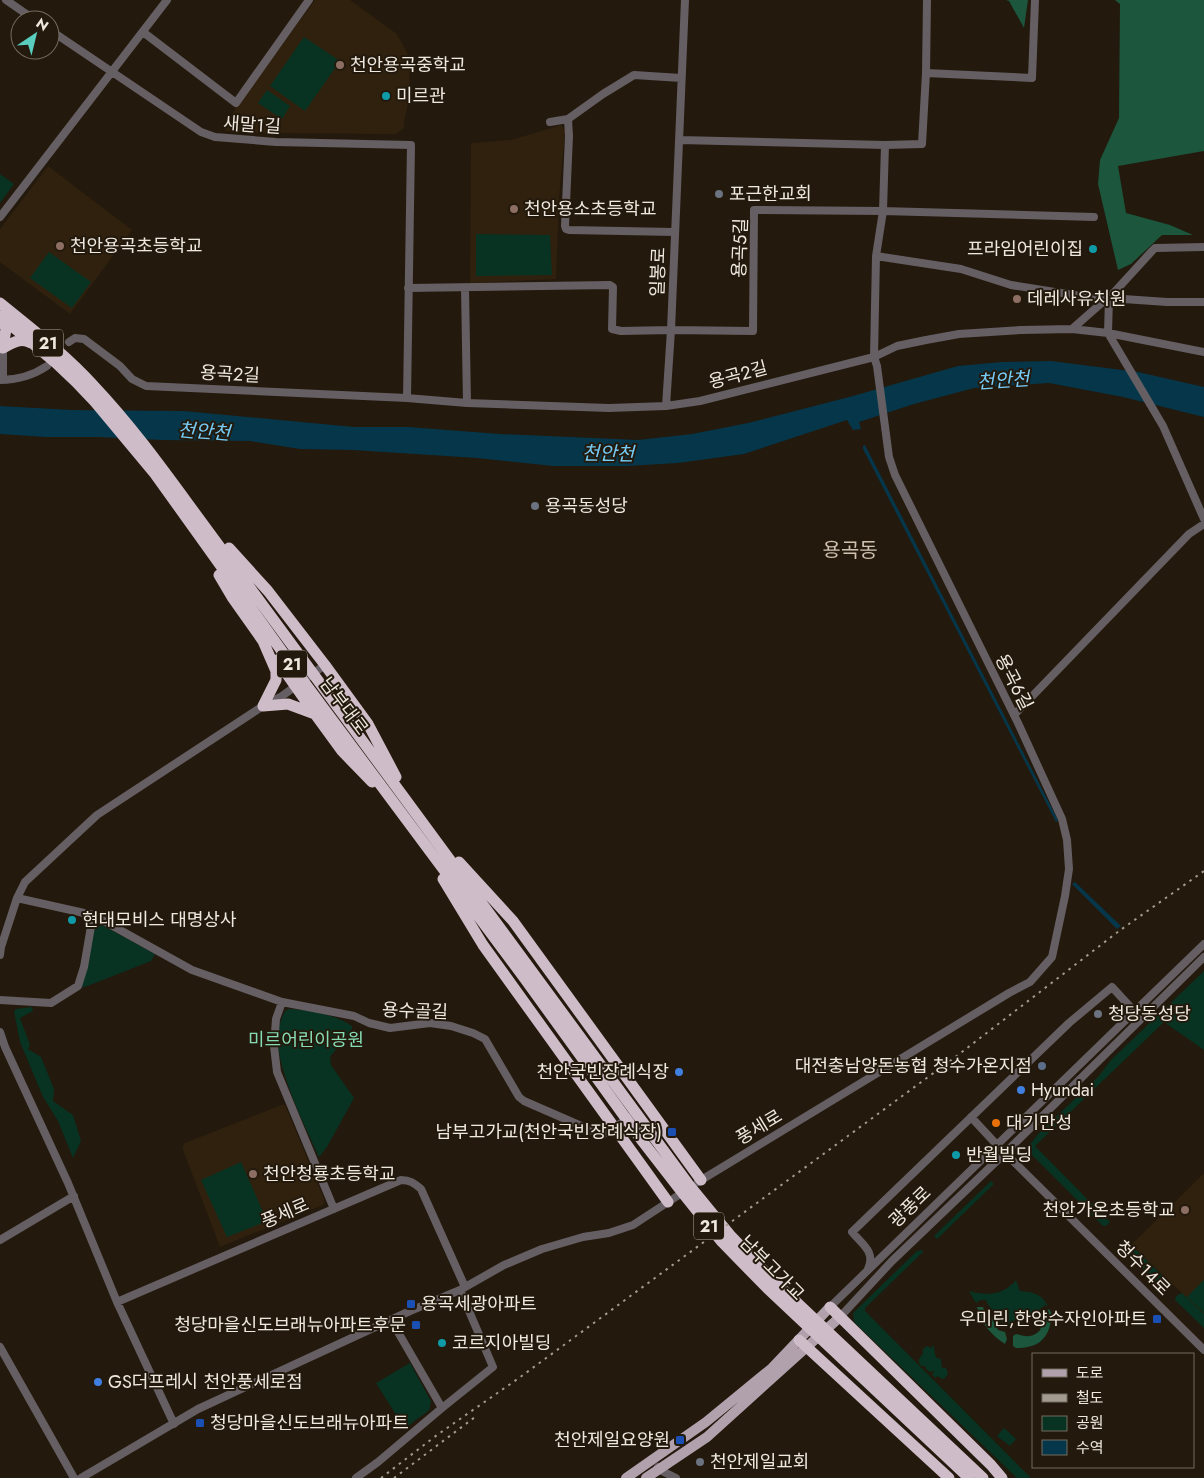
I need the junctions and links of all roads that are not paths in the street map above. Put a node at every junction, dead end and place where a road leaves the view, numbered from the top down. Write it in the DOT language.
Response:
graph roads {
  1 [pos="6,0"];
  2 [pos="167,0"];
  3 [pos="309,0"];
  4 [pos="684,0"];
  5 [pos="927,0"];
  6 [pos="1036,0"];
  7 [pos="20,10"];
  8 [pos="143,32"];
  9 [pos="60,37"];
  10 [pos="111,72"];
  11 [pos="926,73"];
  12 [pos="681,78"];
  13 [pos="568,120"];
  14 [pos="550,122"];
  15 [pos="679,140"];
  16 [pos="885,145"];
  17 [pos="883,211"];
  18 [pos="0,217"];
  19 [pos="1094,217"];
  20 [pos="674,232"];
  21 [pos="1204,247"];
  22 [pos="876,256"];
  23 [pos="408,288"];
  24 [pos="465,288"];
  25 [pos="1107,299"];
  26 [pos="1204,302"];
  27 [pos="0,303"];
  28 [pos="1,317"];
  29 [pos="1072,329"];
  30 [pos="671,330"];
  31 [pos="1108,333"];
  32 [pos="69,342"];
  33 [pos="2,348"];
  34 [pos="38,348"];
  35 [pos="1204,352"];
  36 [pos="874,357"];
  37 [pos="47,366"];
  38 [pos="2,380"];
  39 [pos="407,398"];
  40 [pos="467,403"];
  41 [pos="666,406"];
  42 [pos="184,506"];
  43 [pos="1204,519"];
  44 [pos="1204,524"];
  45 [pos="263,641"];
  46 [pos="325,665"];
  47 [pos="295,686"];
  48 [pos="263,706"];
  49 [pos="315,714"];
  50 [pos="1014,715"];
  51 [pos="412,818"];
  52 [pos="17,898"];
  53 [pos="94,915"];
  54 [pos="1204,944"];
  55 [pos="0,955"];
  56 [pos="1052,957"];
  57 [pos="1204,957"];
  58 [pos="530,976"];
  59 [pos="0,1000"];
  60 [pos="282,1002"];
  61 [pos="1134,1011"];
  62 [pos="0,1032"];
  63 [pos="647,1106"];
  64 [pos="972,1117"];
  65 [pos="614,1127"];
  66 [pos="997,1145"];
  67 [pos="1005,1153"];
  68 [pos="700,1180"];
  69 [pos="74,1196"];
  70 [pos="668,1202"];
  71 [pos="334,1209"];
  72 [pos="0,1240"];
  73 [pos="870,1252"];
  74 [pos="888,1252"];
  75 [pos="866,1273"];
  76 [pos="462,1289"];
  77 [pos="117,1302"];
  78 [pos="830,1307"];
  79 [pos="840,1317"];
  80 [pos="391,1320"];
  81 [pos="803,1343"];
  82 [pos="0,1347"];
  83 [pos="1204,1350"];
  84 [pos="442,1408"];
  85 [pos="174,1424"];
  86 [pos="932,1437"];
  87 [pos="651,1460"];
  88 [pos="660,1470"];
  89 [pos="74,1478"];
  90 [pos="81,1478"];
  91 [pos="356,1478"];
  92 [pos="626,1478"];
  93 [pos="646,1478"];
  94 [pos="676,1478"];
  95 [pos="949,1478"];
  96 [pos="969,1478"];
  97 [pos="983,1478"];
  98 [pos="1002,1478"];
  1 -- 7 [label="street"];
  2 -- 8 [label="street"];
  3 -- 8 [label="street, 새말1길"];
  4 -- 12 [label="street, 일봉로"];
  5 -- 11 [label="street"];
  6 -- 11 [label="street"];
  8 -- 10 [label="street"];
  9 -- 10 [label="street, 새말1길"];
  10 -- 18 [label="street"];
  10 -- 23 [label="street, 새말1길"];
  11 -- 16 [label="street"];
  12 -- 13 [label="street"];
  12 -- 15 [label="street, 일봉로"];
  13 -- 14 [label="street"];
  13 -- 20 [label="street"];
  15 -- 16 [label="street"];
  15 -- 20 [label="street, 일봉로"];
  16 -- 17 [label="street"];
  17 -- 19 [label="street, 용곡5길"];
  17 -- 22 [label="street"];
  17 -- 30 [label="street, 용곡5길"];
  20 -- 30 [label="street, 일봉로"];
  21 -- 25 [label="street"];
  22 -- 25 [label="street"];
  22 -- 36 [label="street"];
  23 -- 24 [label="street"];
  23 -- 39 [label="street"];
  24 -- 30 [label="street"];
  24 -- 40 [label="street"];
  25 -- 26 [label="street"];
  25 -- 29 [label="street"];
  25 -- 31 [label="street"];
  27 -- 42 [label="highway, 남부대로 / 21"];
  28 -- 33 [label="highway"];
  28 -- 34 [label="highway, 21"];
  29 -- 31 [label="street, 용곡2길"];
  29 -- 36 [label="street, 용곡2길"];
  30 -- 41 [label="street, 일봉로"];
  31 -- 35 [label="street, 용곡2길"];
  31 -- 43 [label="street"];
  32 -- 39 [label="street, 용곡2길"];
  33 -- 34 [label="highway"];
  33 -- 38 [label="street"];
  34 -- 42 [label="highway, 남부대로 / 21"];
  36 -- 41 [label="street, 용곡2길"];
  36 -- 50 [label="street, 용곡6길"];
  37 -- 38 [label="street"];
  39 -- 40 [label="street, 용곡2길"];
  40 -- 41 [label="street, 용곡2길"];
  42 -- 45 [label="highway"];
  42 -- 46 [label="highway"];
  42 -- 51 [label="highway, 남부대로 / 21"];
  44 -- 50 [label="street"];
  45 -- 47 [label="highway"];
  45 -- 48 [label="highway"];
  46 -- 47 [label="street"];
  46 -- 51 [label="highway"];
  47 -- 48 [label="street"];
  47 -- 49 [label="highway"];
  48 -- 49 [label="highway"];
  48 -- 52 [label="street"];
  49 -- 51 [label="highway"];
  50 -- 56 [label="street, 용곡6길"];
  51 -- 58 [label="highway, 남부대로 / 21"];
  51 -- 63 [label="highway"];
  51 -- 65 [label="highway"];
  52 -- 53 [label="street, 용수골길"];
  52 -- 55 [label="street"];
  53 -- 59 [label="street"];
  53 -- 60 [label="street, 용수골길"];
  54 -- 61 [label="street, 광풍로"];
  56 -- 68 [label="street, 풍세로"];
  57 -- 67 [label="street, 광풍로"];
  58 -- 86 [label="highway, 남부고가교 / 21"];
  60 -- 65 [label="street, 용수골길"];
  60 -- 71 [label="street"];
  61 -- 64 [label="street"];
  61 -- 66 [label="street, 광풍로"];
  62 -- 69 [label="street"];
  63 -- 65 [label="street, 용수골길"];
  63 -- 68 [label="highway"];
  64 -- 66 [label="street, 청수14로"];
  64 -- 73 [label="street"];
  65 -- 70 [label="highway"];
  66 -- 67 [label="street, 청수14로"];
  66 -- 74 [label="street, 광풍로"];
  67 -- 79 [label="street, 광풍로"];
  67 -- 83 [label="street, 청수14로"];
  68 -- 70 [label="street, 풍세로"];
  69 -- 72 [label="street"];
  69 -- 77 [label="street"];
  70 -- 76 [label="street, 풍세로"];
  71 -- 76 [label="street, 풍세로"];
  71 -- 77 [label="street, 풍세로"];
  73 -- 74 [label="street"];
  73 -- 75 [label="street"];
  74 -- 75 [label="street, 광풍로"];
  75 -- 78 [label="street, 광풍로"];
  76 -- 80 [label="street, 풍세로"];
  76 -- 84 [label="street"];
  77 -- 85 [label="street"];
  78 -- 79 [label="highway"];
  78 -- 81 [label="main road, 광풍로"];
  79 -- 81 [label="main road, 광풍로"];
  79 -- 98 [label="highway"];
  80 -- 84 [label="street"];
  80 -- 85 [label="street, 풍세로"];
  81 -- 87 [label="main road, 광풍로"];
  81 -- 88 [label="main road, 광풍로"];
  81 -- 95 [label="highway"];
  82 -- 89 [label="street"];
  84 -- 91 [label="street"];
  85 -- 90 [label="street, 풍세로"];
  86 -- 96 [label="highway, 21"];
  86 -- 97 [label="highway, 21"];
  87 -- 88 [label="street"];
  87 -- 92 [label="main road, 광풍로"];
  88 -- 93 [label="main road, 광풍로"];
  88 -- 94 [label="street"];
}
